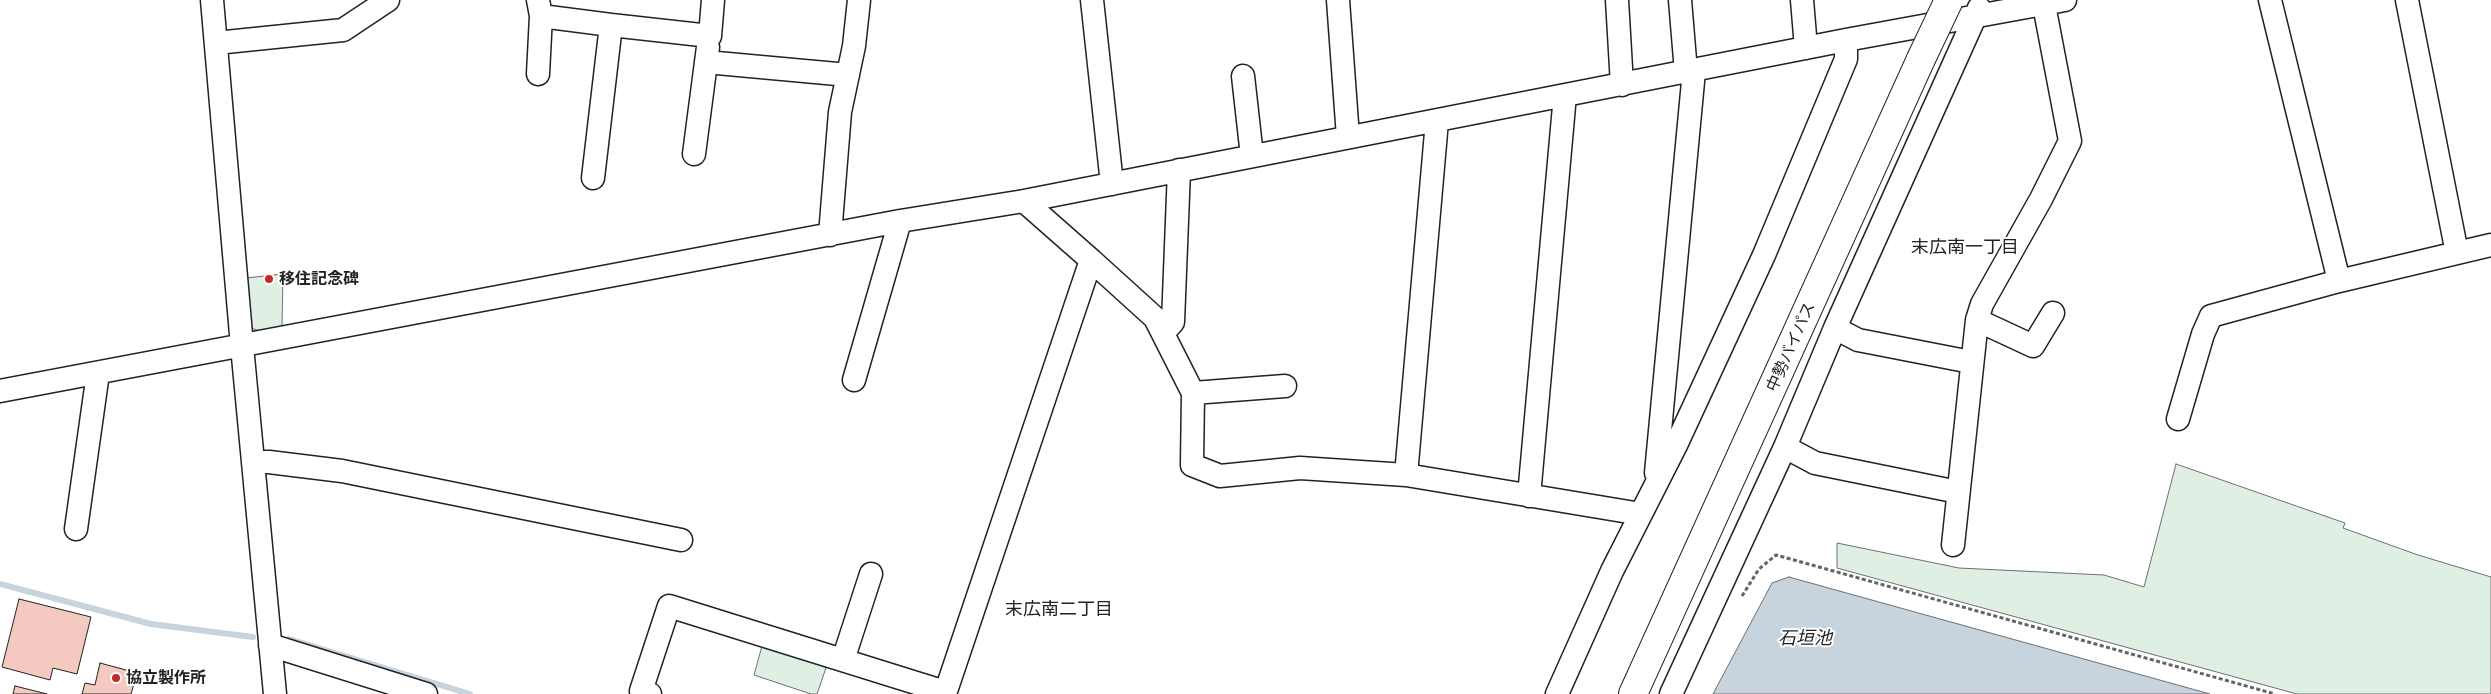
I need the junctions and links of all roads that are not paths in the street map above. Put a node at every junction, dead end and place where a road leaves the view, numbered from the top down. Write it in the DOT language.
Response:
graph roads {
  1 [pos="212,0"];
  2 [pos="388,0"];
  3 [pos="713,0"];
  4 [pos="859,0"];
  5 [pos="1092,0"];
  6 [pos="1338,0"];
  7 [pos="1616,0"];
  8 [pos="1680,0"];
  9 [pos="1802,0"];
  10 [pos="1949,0"];
  11 [pos="2270,0"];
  12 [pos="2408,0"];
  13 [pos="2055,2"];
  14 [pos="539,8"];
  15 [pos="1979,9"];
  16 [pos="611,25"];
  17 [pos="710,36"];
  18 [pos="1846,40"];
  19 [pos="216,43"];
  20 [pos="1806,48"];
  21 [pos="706,62"];
  22 [pos="1690,71"];
  23 [pos="538,74"];
  24 [pos="848,74"];
  25 [pos="1243,76"];
  26 [pos="1622,84"];
  27 [pos="1565,95"];
  28 [pos="1437,121"];
  29 [pos="1348,137"];
  30 [pos="694,154"];
  31 [pos="1252,156"];
  32 [pos="1179,170"];
  33 [pos="593,178"];
  34 [pos="1112,184"];
  35 [pos="1024,201"];
  36 [pos="900,221"];
  37 [pos="830,235"];
  38 [pos="2491,245"];
  39 [pos="2457,253"];
  40 [pos="1091,260"];
  41 [pos="2339,282"];
  42 [pos="2053,313"];
  43 [pos="1976,320"];
  44 [pos="1834,328"];
  45 [pos="1163,334"];
  46 [pos="242,346"];
  47 [pos="1971,362"];
  48 [pos="98,373"];
  49 [pos="854,380"];
  50 [pos="1285,386"];
  51 [pos="0,391"];
  52 [pos="1193,393"];
  53 [pos="2178,419"];
  54 [pos="1785,447"];
  55 [pos="253,462"];
  56 [pos="1406,475"];
  57 [pos="1655,486"];
  58 [pos="1958,492"];
  59 [pos="1529,496"];
  60 [pos="1641,514"];
  61 [pos="76,529"];
  62 [pos="681,540"];
  63 [pos="1953,545"];
  64 [pos="871,574"];
  65 [pos="270,645"];
  66 [pos="843,660"];
  67 [pos="945,693"];
  68 [pos="275,694"];
  69 [pos="426,694"];
  70 [pos="650,694"];
  71 [pos="1557,694"];
  72 [pos="1633,694"];
  73 [pos="1671,694"];
  1 -- 19 [label="street"];
  2 -- 19 [label="street"];
  3 -- 17 [label="street"];
  4 -- 24 [label="street"];
  5 -- 34 [label="street"];
  6 -- 29 [label="street"];
  7 -- 26 [label="street"];
  8 -- 22 [label="street"];
  9 -- 20 [label="street"];
  10 -- 72 [label="highway, 中勢バイパス, bridge"];
  11 -- 41 [label="street"];
  12 -- 39 [label="street"];
  13 -- 15 [label="street"];
  13 -- 43 [label="street"];
  14 -- 16 [label="street"];
  14 -- 23 [label="street"];
  15 -- 18 [label="street"];
  15 -- 44 [label="street"];
  16 -- 17 [label="street"];
  16 -- 33 [label="street"];
  17 -- 21 [label="street"];
  18 -- 20 [label="street"];
  18 -- 57 [label="street"];
  19 -- 46 [label="street"];
  20 -- 22 [label="street"];
  21 -- 24 [label="street"];
  21 -- 30 [label="street"];
  22 -- 26 [label="street"];
  22 -- 57 [label="street"];
  24 -- 37 [label="street"];
  25 -- 31 [label="street"];
  26 -- 27 [label="street"];
  27 -- 28 [label="street"];
  27 -- 59 [label="street"];
  28 -- 29 [label="street"];
  28 -- 56 [label="street"];
  29 -- 31 [label="street"];
  31 -- 32 [label="street"];
  32 -- 34 [label="street"];
  32 -- 45 [label="street"];
  34 -- 35 [label="street"];
  35 -- 36 [label="street"];
  35 -- 40 [label="street"];
  36 -- 37 [label="street"];
  36 -- 49 [label="street"];
  37 -- 46 [label="street"];
  38 -- 39 [label="street"];
  39 -- 41 [label="street"];
  40 -- 45 [label="street"];
  40 -- 67 [label="street"];
  41 -- 53 [label="street"];
  42 -- 43 [label="street"];
  43 -- 47 [label="street"];
  44 -- 47 [label="street"];
  44 -- 54 [label="street"];
  45 -- 52 [label="street"];
  46 -- 48 [label="street"];
  46 -- 55 [label="street"];
  47 -- 58 [label="street"];
  48 -- 51 [label="street"];
  48 -- 61 [label="street"];
  50 -- 52 [label="street"];
  52 -- 56 [label="street"];
  54 -- 58 [label="street"];
  54 -- 73 [label="street"];
  55 -- 62 [label="street"];
  55 -- 65 [label="street"];
  56 -- 59 [label="street"];
  57 -- 60 [label="street"];
  58 -- 63 [label="street"];
  59 -- 60 [label="street"];
  60 -- 71 [label="street"];
  64 -- 66 [label="street"];
  65 -- 68 [label="street"];
  65 -- 69 [label="street"];
  66 -- 67 [label="street"];
  66 -- 70 [label="street"];
}
